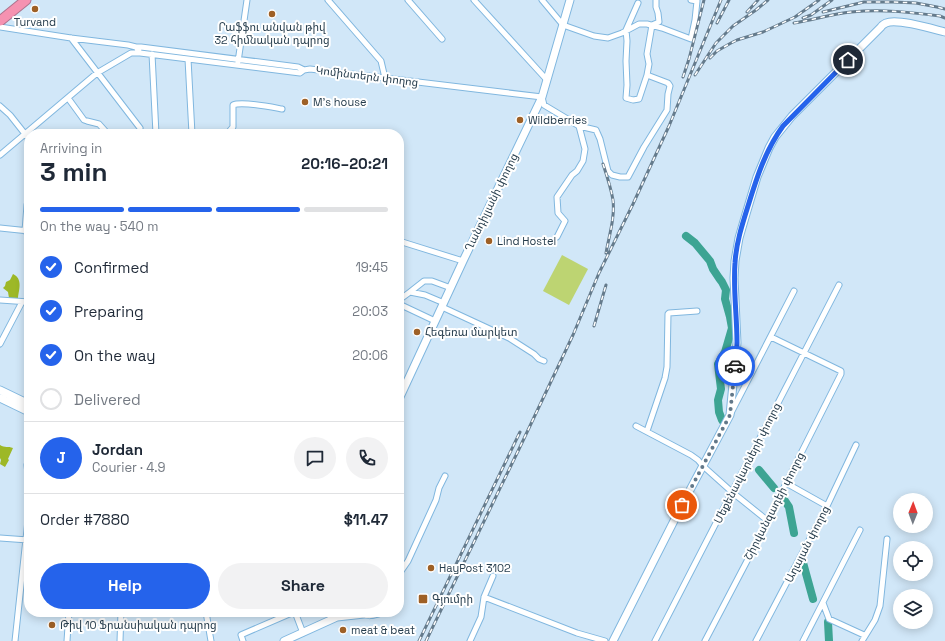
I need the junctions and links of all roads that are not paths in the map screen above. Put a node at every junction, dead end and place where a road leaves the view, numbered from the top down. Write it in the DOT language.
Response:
graph roads {
  1 [pos="26,0"];
  2 [pos="247,0"];
  3 [pos="328,0"];
  4 [pos="408,0"];
  5 [pos="474,0"];
  6 [pos="542,0"];
  7 [pos="570,0"];
  8 [pos="656,0"];
  9 [pos="691,0"];
  10 [pos="638,3"];
  11 [pos="0,21"];
  12 [pos="563,25"];
  13 [pos="652,25"];
  14 [pos="0,27"];
  15 [pos="626,30"];
  16 [pos="945,32"];
  17 [pos="71,38"];
  18 [pos="442,39"];
  19 [pos="136,47"];
  20 [pos="140,53"];
  21 [pos="152,54"];
  22 [pos="188,59"];
  23 [pos="238,63"];
  24 [pos="97,73"];
  25 [pos="647,75"];
  26 [pos="385,78"];
  27 [pos="547,80"];
  28 [pos="542,97"];
  29 [pos="68,98"];
  30 [pos="0,106"];
  31 [pos="282,109"];
  32 [pos="579,126"];
  33 [pos="140,128"];
  34 [pos="30,129"];
  35 [pos="104,129"];
  36 [pos="156,129"];
  37 [pos="192,129"];
  38 [pos="231,129"];
  39 [pos="24,134"];
  40 [pos="0,155"];
  41 [pos="0,228"];
  42 [pos="24,231"];
  43 [pos="557,237"];
  44 [pos="404,243"];
  45 [pos="463,261"];
  46 [pos="839,285"];
  47 [pos="451,288"];
  48 [pos="794,291"];
  49 [pos="410,292"];
  50 [pos="404,296"];
  51 [pos="0,300"];
  52 [pos="22,302"];
  53 [pos="443,305"];
  54 [pos="404,306"];
  55 [pos="697,311"];
  56 [pos="435,321"];
  57 [pos="771,337"];
  58 [pos="0,344"];
  59 [pos="804,353"];
  60 [pos="544,361"];
  61 [pos="404,388"];
  62 [pos="0,390"];
  63 [pos="0,398"];
  64 [pos="24,402"];
  65 [pos="24,410"];
  66 [pos="730,415"];
  67 [pos="636,426"];
  68 [pos="647,431"];
  69 [pos="856,445"];
  70 [pos="703,466"];
  71 [pos="444,476"];
  72 [pos="786,483"];
  73 [pos="732,492"];
  74 [pos="826,506"];
  75 [pos="768,521"];
  76 [pos="860,530"];
  77 [pos="0,538"];
  78 [pos="887,539"];
  79 [pos="24,540"];
  80 [pos="404,567"];
  81 [pos="24,571"];
  82 [pos="493,576"];
  83 [pos="484,597"];
  84 [pos="823,603"];
  85 [pos="69,617"];
  86 [pos="121,617"];
  87 [pos="207,617"];
  88 [pos="282,617"];
  89 [pos="296,617"];
  90 [pos="336,617"];
  91 [pos="303,633"];
  92 [pos="864,635"];
  93 [pos="15,641"];
  94 [pos="67,641"];
  95 [pos="120,641"];
  96 [pos="211,641"];
  97 [pos="243,641"];
  98 [pos="284,641"];
  99 [pos="470,641"];
  100 [pos="605,641"];
  101 [pos="613,641"];
  102 [pos="655,641"];
  103 [pos="705,641"];
  104 [pos="756,641"];
  105 [pos="803,641"];
  106 [pos="862,641"];
  1 -- 11 [label="highway"];
  2 -- 23 [label="street"];
  3 -- 26 [label="street"];
  4 -- 18 [label="street"];
  5 -- 27 [label="street"];
  6 -- 12 [label="street"];
  7 -- 12 [label="street, Ղանդիլյանի փողոց"];
  8 -- 13 [label="street"];
  9 -- 13 [label="street"];
  10 -- 15 [label="street"];
  12 -- 15 [label="street"];
  12 -- 27 [label="street, Ղանդիլյանի փողոց"];
  13 -- 15 [label="street"];
  13 -- 25 [label="street"];
  14 -- 17 [label="street"];
  15 -- 25 [label="street"];
  16 -- 66 [label="street"];
  17 -- 19 [label="street"];
  17 -- 24 [label="street"];
  19 -- 20 [label="street"];
  19 -- 23 [label="street"];
  20 -- 21 [label="street"];
  20 -- 24 [label="street"];
  21 -- 22 [label="street"];
  21 -- 36 [label="street"];
  22 -- 23 [label="street"];
  22 -- 37 [label="street"];
  23 -- 26 [label="street, Կոմինտերն փողոց"];
  24 -- 29 [label="street"];
  24 -- 33 [label="street"];
  25 -- 32 [label="street"];
  26 -- 28 [label="street, Կոմինտերն փողոց"];
  27 -- 28 [label="street, Ղանդիլյանի փողոց"];
  28 -- 32 [label="street"];
  28 -- 45 [label="street, Ղանդիլյանի փողոց"];
  29 -- 34 [label="street"];
  29 -- 35 [label="street"];
  30 -- 39 [label="street"];
  31 -- 38 [label="street"];
  32 -- 43 [label="street"];
  39 -- 40 [label="street"];
  41 -- 42 [label="street"];
  44 -- 45 [label="street"];
  45 -- 47 [label="street, Ղանդիլյանի փողոց"];
  46 -- 59 [label="street, Մեքենավարների փողոց"];
  47 -- 49 [label="street"];
  47 -- 53 [label="street, Ղանդիլյանի փողոց"];
  48 -- 57 [label="street"];
  49 -- 50 [label="street"];
  49 -- 53 [label="street"];
  51 -- 52 [label="street"];
  52 -- 58 [label="street"];
  53 -- 56 [label="street, Ղանդիլյանի փողոց"];
  53 -- 60 [label="street"];
  54 -- 56 [label="street"];
  55 -- 68 [label="street"];
  56 -- 61 [label="street, Ղանդիլյանի փողոց"];
  57 -- 59 [label="street"];
  57 -- 66 [label="street"];
  59 -- 72 [label="street, Շիրվանզադեի փողոց"];
  59 -- 73 [label="street, Մեքենավարների փողոց"];
  62 -- 64 [label="street"];
  63 -- 65 [label="street"];
  66 -- 70 [label="street"];
  67 -- 68 [label="street"];
  68 -- 70 [label="street"];
  69 -- 74 [label="street, Աղայան փողոց"];
  70 -- 73 [label="street"];
  70 -- 101 [label="street"];
  71 -- 80 [label="street"];
  72 -- 74 [label="street"];
  72 -- 75 [label="street, Շիրվանզադեի փողոց"];
  73 -- 75 [label="street"];
  73 -- 102 [label="street, Մեքենավարների փողոց"];
  74 -- 104 [label="street, Աղայան փողոց"];
  75 -- 103 [label="street, Շիրվանզադեի փողոց"];
  76 -- 84 [label="street"];
  77 -- 79 [label="street"];
  78 -- 92 [label="street"];
  81 -- 93 [label="street"];
  82 -- 83 [label="street"];
  83 -- 99 [label="street"];
  83 -- 100 [label="street"];
  84 -- 92 [label="street"];
  84 -- 105 [label="street"];
  85 -- 94 [label="street"];
  86 -- 95 [label="street"];
  87 -- 96 [label="street"];
  88 -- 97 [label="street"];
  89 -- 91 [label="street"];
  90 -- 91 [label="street"];
  91 -- 98 [label="street"];
  92 -- 106 [label="street"];
}
